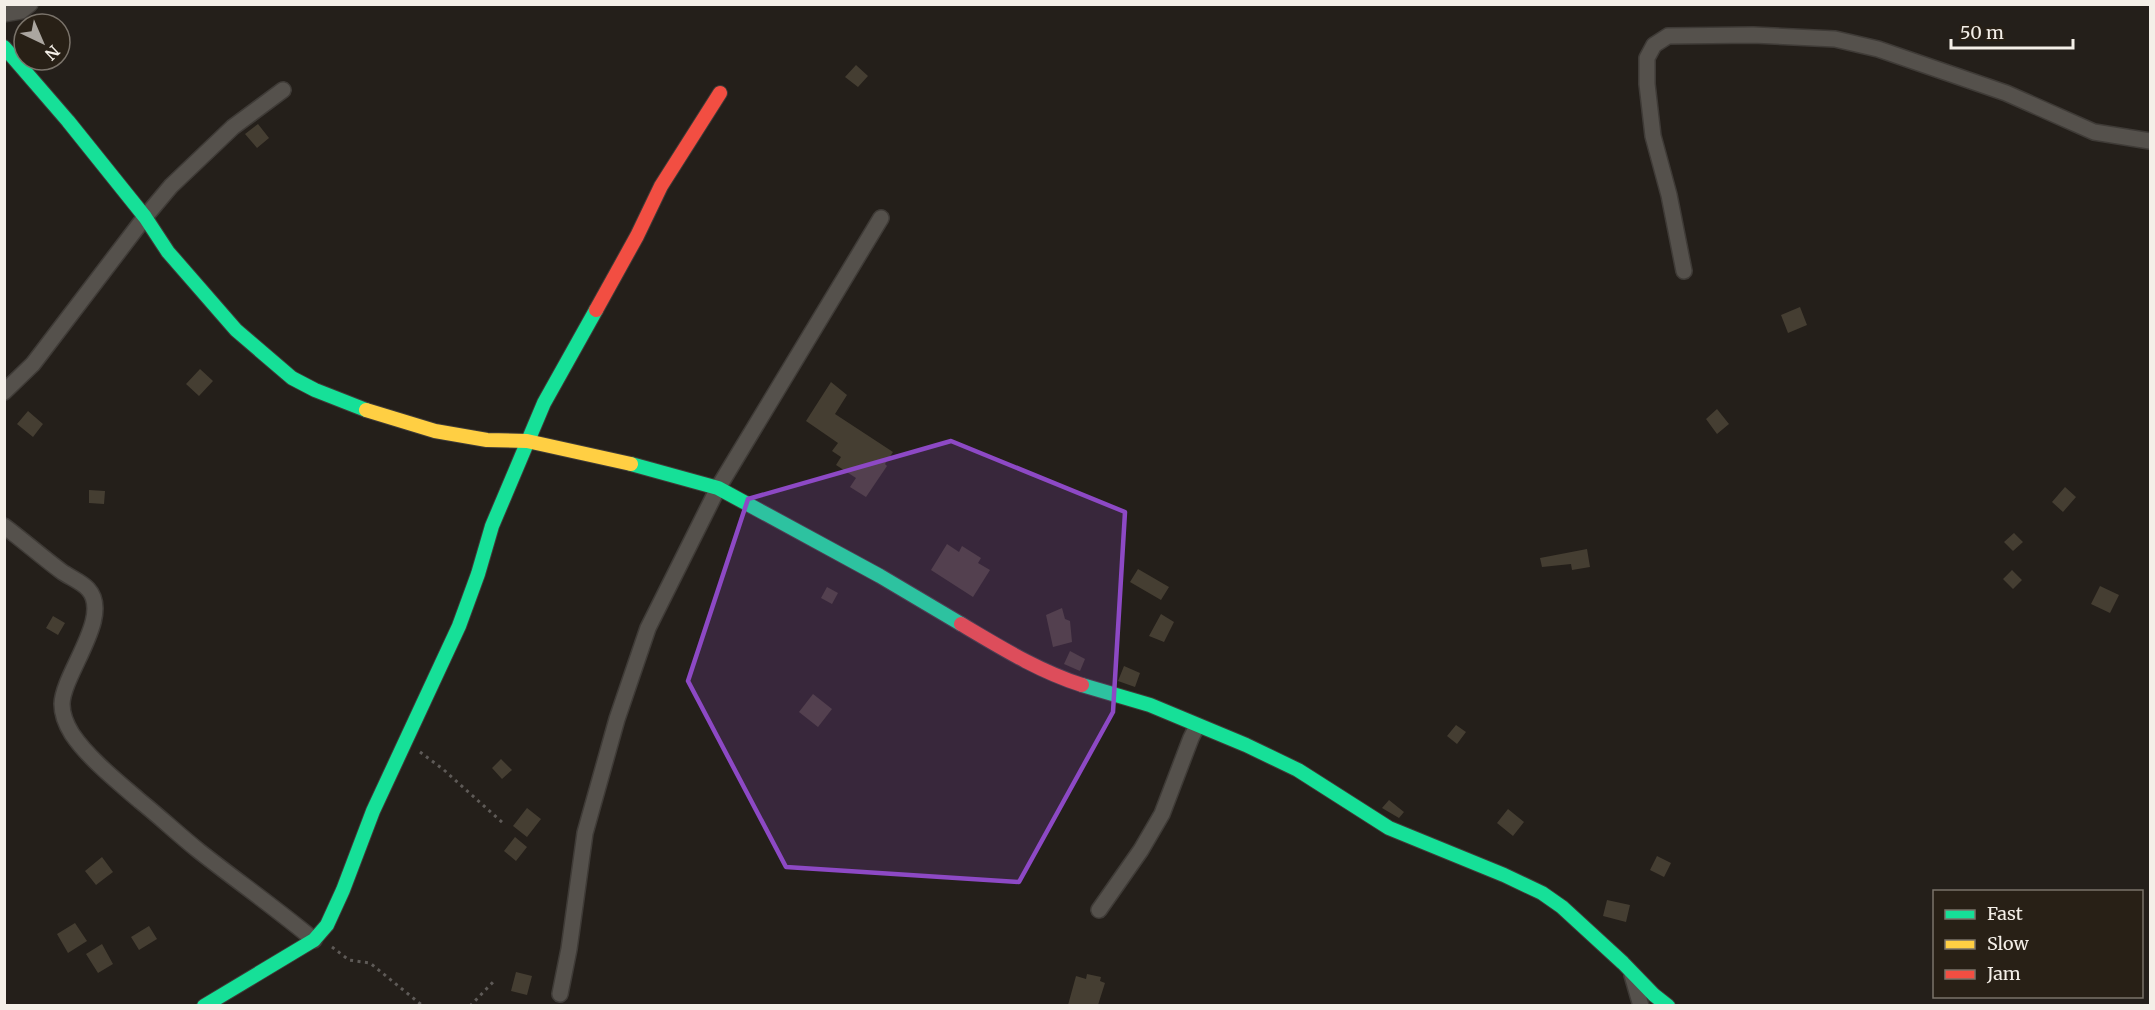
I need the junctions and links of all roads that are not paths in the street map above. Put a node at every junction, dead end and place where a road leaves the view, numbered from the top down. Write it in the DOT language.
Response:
graph roads {
  1 [pos="30,4"];
  2 [pos="4,14"];
  3 [pos="4,47"];
  4 [pos="283,90"];
  5 [pos="720,93"];
  6 [pos="2151,141"];
  7 [pos="144,217"];
  8 [pos="881,218"];
  9 [pos="1684,271"];
  10 [pos="4,392"];
  11 [pos="527,441"];
  12 [pos="718,488"];
  13 [pos="4,526"];
  14 [pos="1197,726"];
  15 [pos="1099,910"];
  16 [pos="314,940"];
  17 [pos="1631,972"];
  18 [pos="560,994"];
  19 [pos="204,1005"];
  20 [pos="1641,1005"];
  21 [pos="1668,1005"];
  1 -- 2 [label="street"];
  3 -- 7 [label="street"];
  4 -- 7 [label="street"];
  5 -- 11 [label="street"];
  6 -- 9 [label="street"];
  7 -- 10 [label="street"];
  7 -- 11 [label="street"];
  8 -- 12 [label="street"];
  11 -- 12 [label="street"];
  11 -- 16 [label="street"];
  12 -- 14 [label="street"];
  12 -- 18 [label="street"];
  13 -- 16 [label="street"];
  14 -- 15 [label="street"];
  14 -- 17 [label="street"];
  16 -- 19 [label="street"];
  17 -- 20 [label="street"];
  17 -- 21 [label="street"];
}
